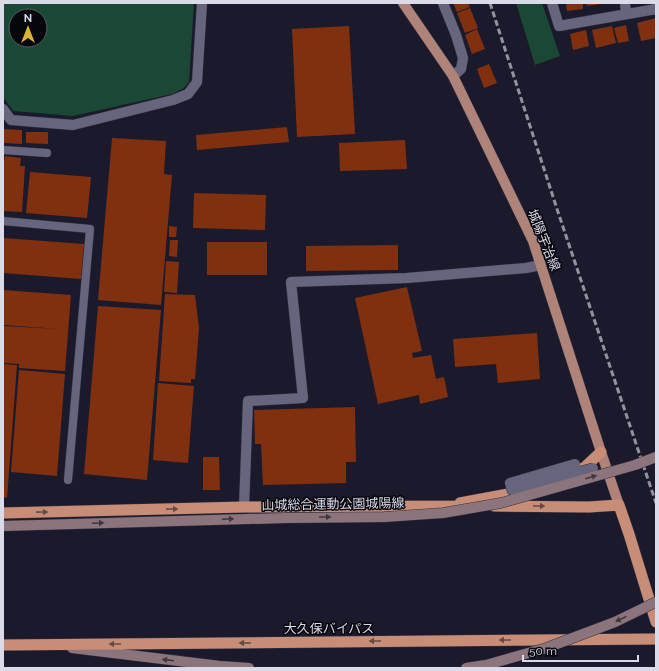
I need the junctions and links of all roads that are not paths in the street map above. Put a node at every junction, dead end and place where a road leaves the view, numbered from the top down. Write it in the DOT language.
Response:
graph roads {
  1 [pos="202,3"];
  2 [pos="403,3"];
  3 [pos="443,3"];
  4 [pos="552,3"];
  5 [pos="625,3"];
  6 [pos="656,9"];
  7 [pos="626,14"];
  8 [pos="453,76"];
  9 [pos="3,109"];
  10 [pos="3,150"];
  11 [pos="47,153"];
  12 [pos="3,221"];
  13 [pos="541,265"];
  14 [pos="601,452"];
  15 [pos="656,457"];
  16 [pos="574,464"];
  17 [pos="593,468"];
  18 [pos="68,480"];
  19 [pos="619,505"];
  20 [pos="444,506"];
  21 [pos="244,507"];
  22 [pos="3,513"];
  23 [pos="3,526"];
  24 [pos="656,602"];
  25 [pos="656,622"];
  26 [pos="656,639"];
  27 [pos="39,644"];
  28 [pos="3,645"];
  29 [pos="249,668"];
  30 [pos="466,668"];
  1 -- 9 [label="street"];
  2 -- 8 [label="main road, 城陽宇治線"];
  3 -- 8 [label="street"];
  4 -- 7 [label="street"];
  5 -- 7 [label="street"];
  6 -- 7 [label="street"];
  8 -- 13 [label="main road, 城陽宇治線"];
  10 -- 11 [label="lane"];
  12 -- 18 [label="lane"];
  13 -- 14 [label="main road, 城陽宇治線"];
  13 -- 21 [label="street"];
  14 -- 19 [label="main road, 城陽宇治線"];
  14 -- 20 [label="highway"];
  23 -- 15 [label="main road, 山城総合運動公園城陽線, one-way, bridge"];
  16 -- 17 [label="street, bridge"];
  20 -- 19 [label="highway, one-way"];
  19 -- 25 [label="highway"];
  20 -- 21 [label="highway"];
  22 -- 21 [label="highway, one-way"];
  24 -- 30 [label="main road, one-way, bridge"];
  26 -- 27 [label="highway, 大久保バイパス, one-way"];
  27 -- 28 [label="highway, 大久保バイパス"];
  29 -- 27 [label="main road, one-way"];
}
